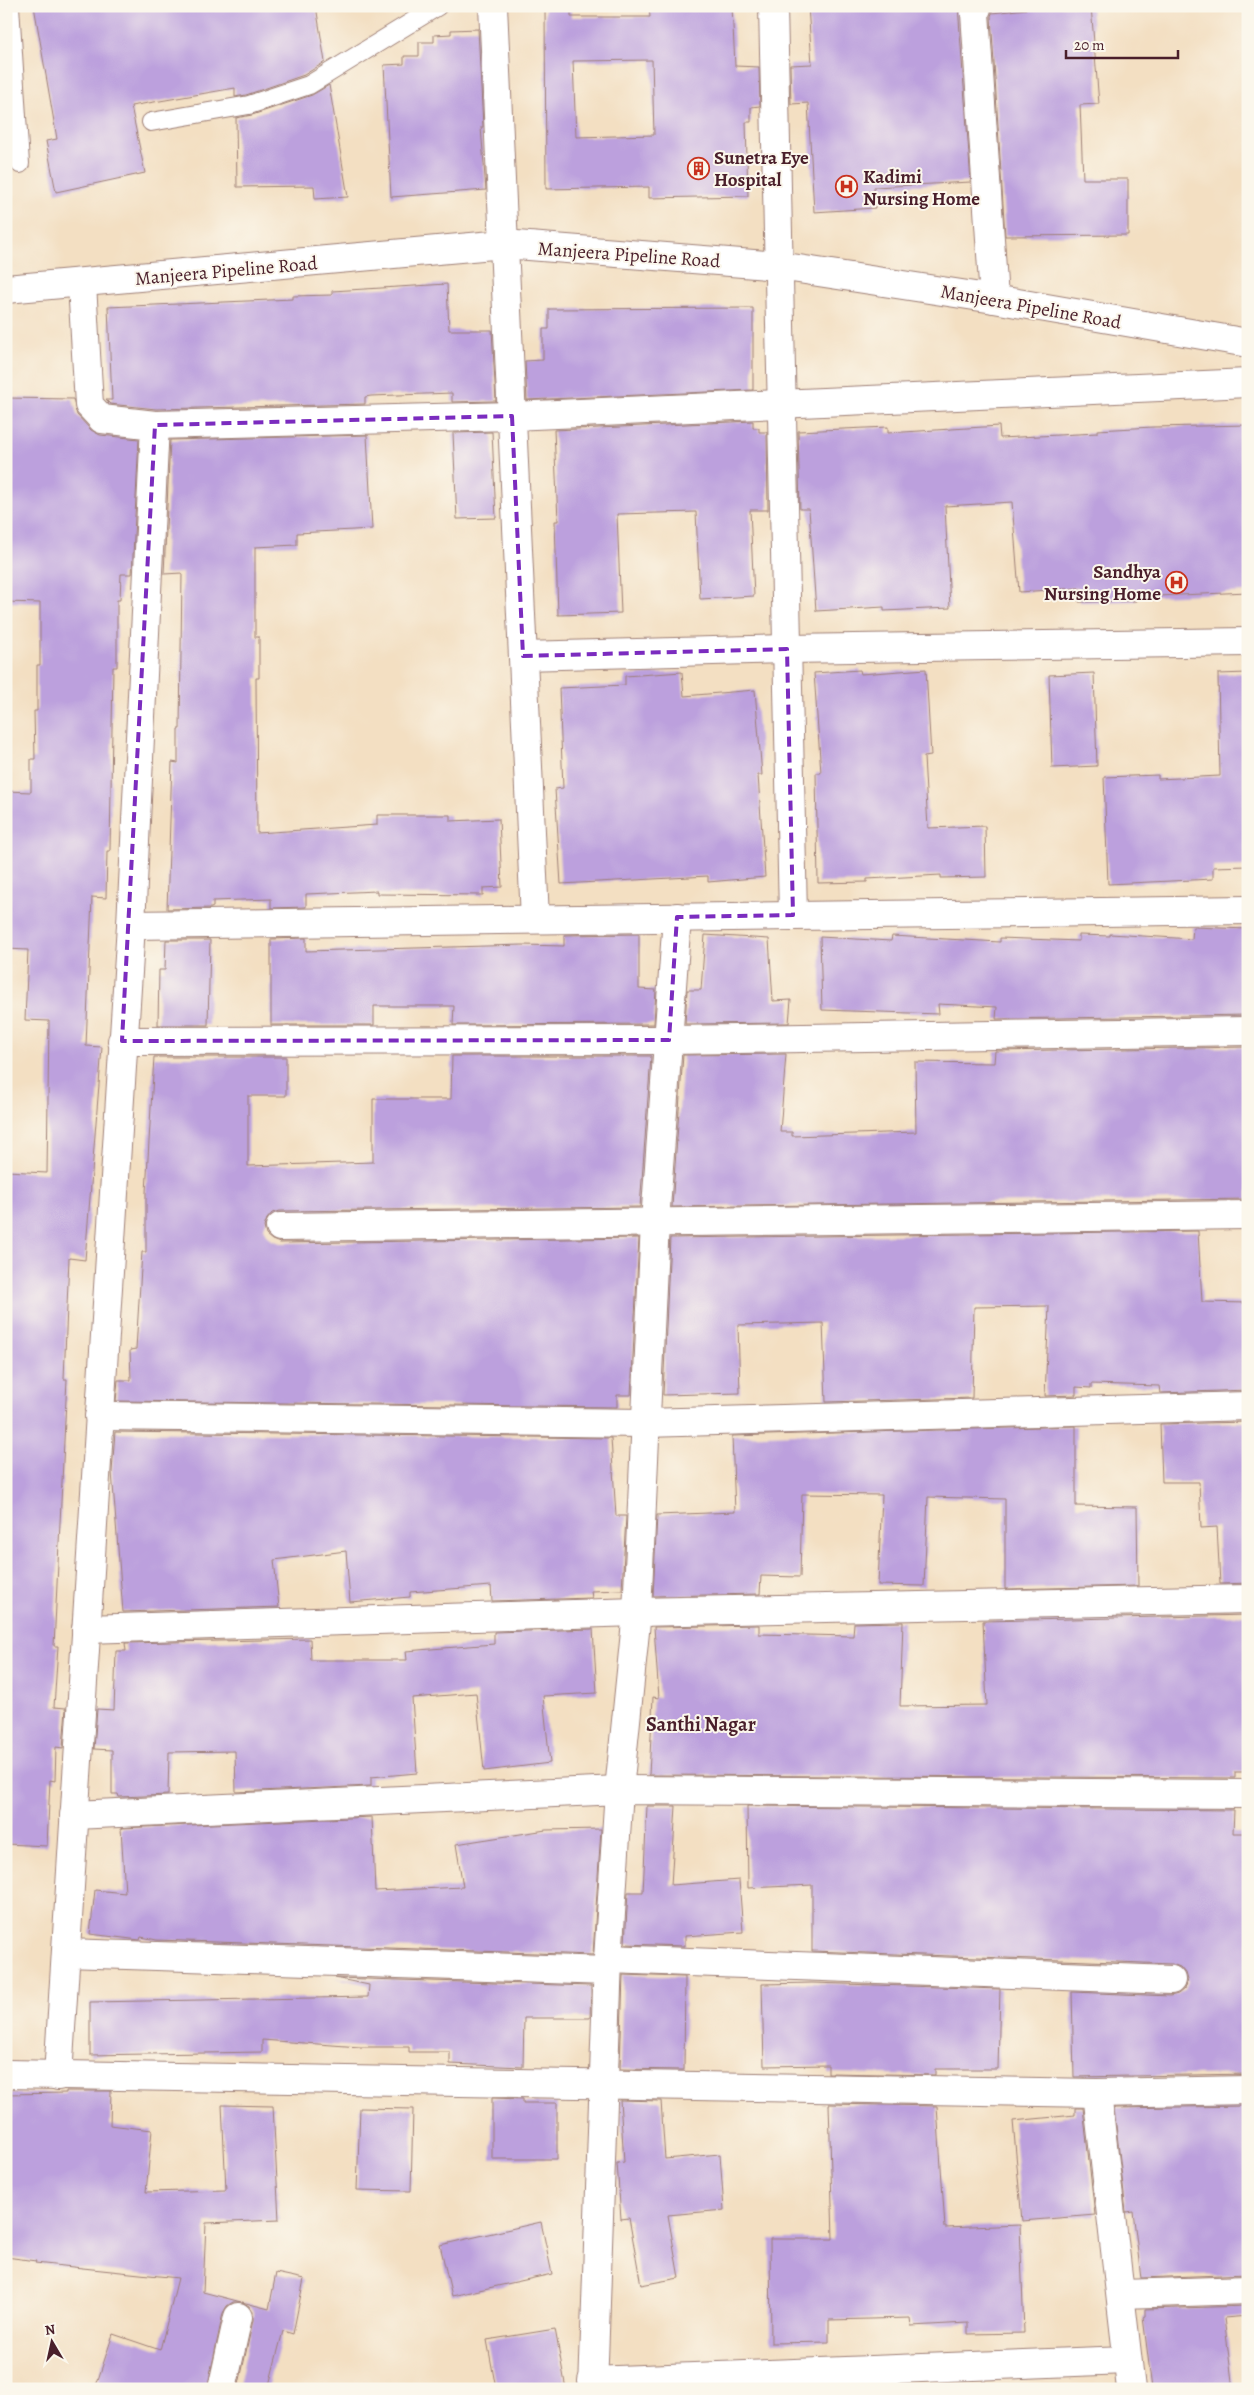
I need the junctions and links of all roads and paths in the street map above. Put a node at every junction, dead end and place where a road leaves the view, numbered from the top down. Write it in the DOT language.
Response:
graph roads {
  1 [pos="10,6"];
  2 [pos="438,6"];
  3 [pos="493,6"];
  4 [pos="773,6"];
  5 [pos="978,6"];
  6 [pos="150,122"];
  7 [pos="20,164"];
  8 [pos="504,244"];
  9 [pos="779,266"];
  10 [pos="82,284"];
  11 [pos="6,289"];
  12 [pos="994,299"];
  13 [pos="1248,344"];
  14 [pos="1248,383"];
  15 [pos="782,404"];
  16 [pos="512,416"];
  17 [pos="156,424"];
  18 [pos="1248,642"];
  19 [pos="787,649"];
  20 [pos="523,656"];
  21 [pos="1248,910"];
  22 [pos="793,915"];
  23 [pos="535,918"];
  24 [pos="677,918"];
  25 [pos="131,925"];
  26 [pos="1248,1031"];
  27 [pos="669,1040"];
  28 [pos="122,1041"];
  29 [pos="1248,1215"];
  30 [pos="655,1222"];
  31 [pos="280,1227"];
  32 [pos="1248,1406"];
  33 [pos="99,1416"];
  34 [pos="645,1423"];
  35 [pos="1248,1599"];
  36 [pos="637,1612"];
  37 [pos="86,1629"];
  38 [pos="619,1790"];
  39 [pos="1248,1794"];
  40 [pos="74,1815"];
  41 [pos="66,1953"];
  42 [pos="608,1965"];
  43 [pos="1171,1980"];
  44 [pos="6,2074"];
  45 [pos="58,2076"];
  46 [pos="603,2084"];
  47 [pos="1248,2090"];
  48 [pos="1097,2093"];
  49 [pos="1248,2290"];
  50 [pos="1121,2294"];
  51 [pos="238,2317"];
  52 [pos="1127,2360"];
  53 [pos="592,2385"];
  54 [pos="222,2389"];
  55 [pos="1131,2389"];
  1 -- 7 [label="lane"];
  2 -- 6 [label="lane"];
  3 -- 8 [label="street"];
  4 -- 9 [label="street"];
  5 -- 12 [label="street"];
  8 -- 9 [label="street, Manjeera Pipeline Road"];
  8 -- 10 [label="street, Manjeera Pipeline Road"];
  8 -- 16 [label="street"];
  9 -- 12 [label="street, Manjeera Pipeline Road"];
  9 -- 15 [label="street"];
  10 -- 11 [label="street, Manjeera Pipeline Road"];
  10 -- 17 [label="street"];
  12 -- 13 [label="street, Manjeera Pipeline Road"];
  14 -- 15 [label="street"];
  15 -- 16 [label="street"];
  15 -- 19 [label="street"];
  16 -- 17 [label="street"];
  16 -- 20 [label="street"];
  17 -- 25 [label="street"];
  18 -- 19 [label="street"];
  19 -- 20 [label="street"];
  19 -- 22 [label="street"];
  20 -- 23 [label="street"];
  21 -- 22 [label="street"];
  22 -- 24 [label="street"];
  23 -- 24 [label="street"];
  23 -- 25 [label="street"];
  24 -- 27 [label="street"];
  25 -- 28 [label="street"];
  26 -- 27 [label="street"];
  27 -- 28 [label="street"];
  27 -- 30 [label="street"];
  28 -- 33 [label="street"];
  29 -- 30 [label="street"];
  30 -- 31 [label="street"];
  30 -- 34 [label="street"];
  32 -- 34 [label="street"];
  33 -- 34 [label="street"];
  33 -- 37 [label="street"];
  34 -- 36 [label="street"];
  35 -- 36 [label="street"];
  36 -- 37 [label="street"];
  36 -- 38 [label="street"];
  37 -- 40 [label="street"];
  38 -- 39 [label="street"];
  38 -- 40 [label="street"];
  38 -- 42 [label="street"];
  40 -- 41 [label="street"];
  41 -- 42 [label="street"];
  41 -- 45 [label="street"];
  42 -- 43 [label="street"];
  42 -- 46 [label="street"];
  44 -- 45 [label="street"];
  45 -- 46 [label="street"];
  46 -- 48 [label="street"];
  46 -- 53 [label="street"];
  47 -- 48 [label="street"];
  48 -- 50 [label="street"];
  49 -- 50 [label="street"];
  50 -- 52 [label="street"];
  51 -- 54 [label="street"];
  52 -- 53 [label="street"];
  52 -- 55 [label="street"];
}
